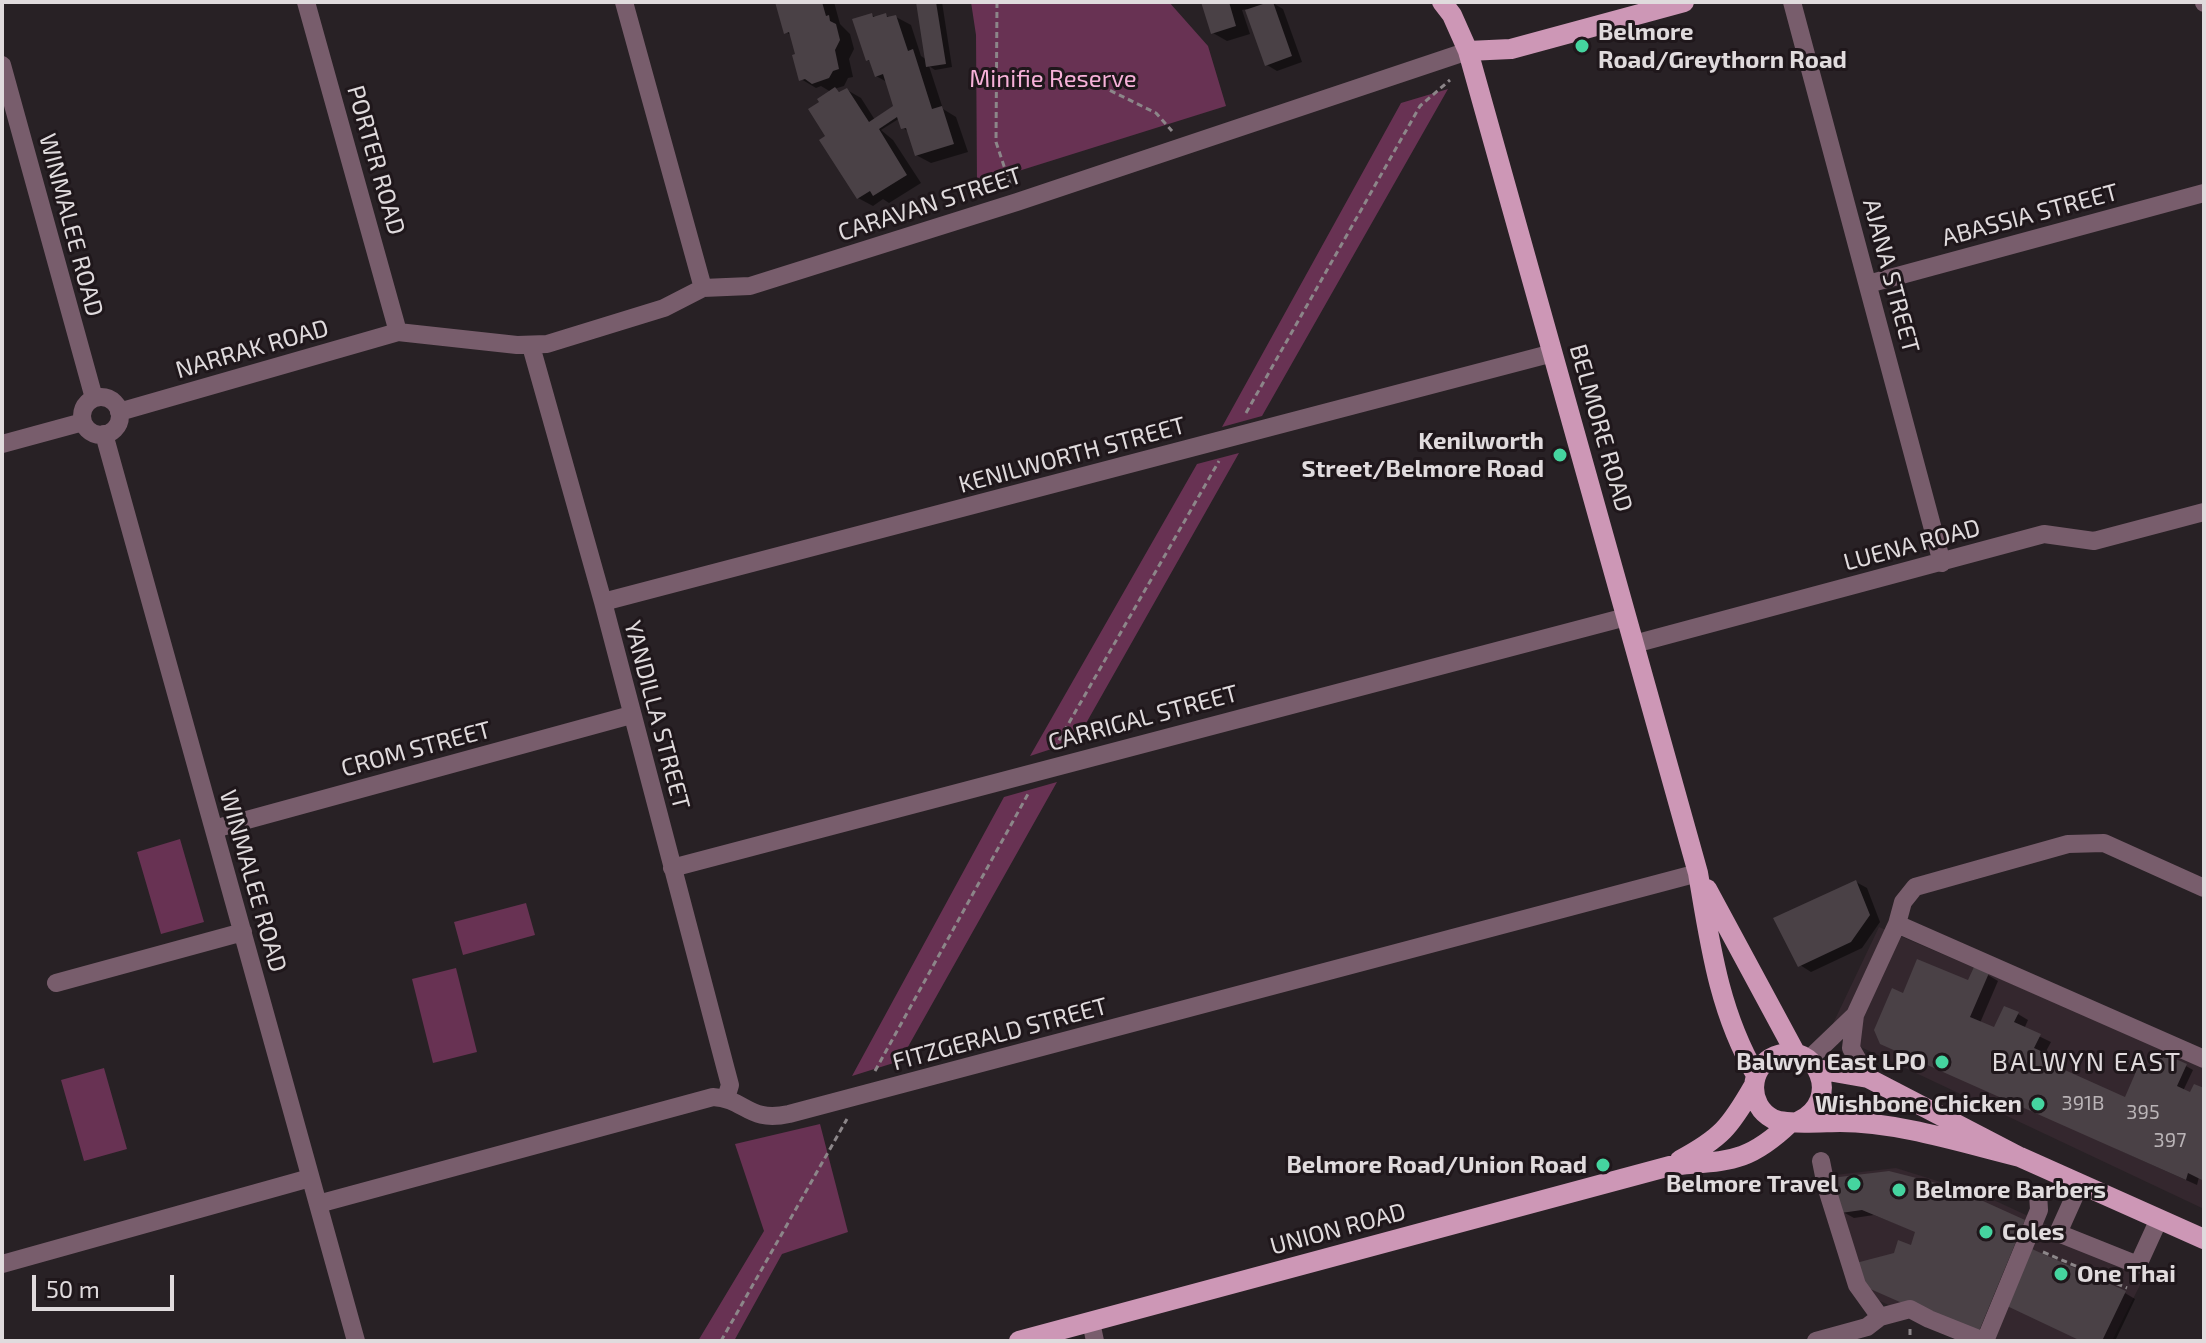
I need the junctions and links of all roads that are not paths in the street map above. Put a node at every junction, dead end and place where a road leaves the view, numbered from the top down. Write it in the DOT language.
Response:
graph roads {
  1 [pos="306,2"];
  2 [pos="624,2"];
  3 [pos="1442,2"];
  4 [pos="1684,2"];
  5 [pos="1792,2"];
  6 [pos="1468,51"];
  7 [pos="2,65"];
  8 [pos="2204,193"];
  9 [pos="1868,284"];
  10 [pos="703,288"];
  11 [pos="398,332"];
  12 [pos="531,346"];
  13 [pos="1553,353"];
  14 [pos="94,398"];
  15 [pos="119,412"];
  16 [pos="83,422"];
  17 [pos="104,434"];
  18 [pos="2,444"];
  19 [pos="2204,512"];
  20 [pos="1942,563"];
  21 [pos="603,602"];
  22 [pos="1626,617"];
  23 [pos="1634,644"];
  24 [pos="631,715"];
  25 [pos="214,829"];
  26 [pos="672,868"];
  27 [pos="1698,873"];
  28 [pos="2204,888"];
  29 [pos="1897,924"];
  30 [pos="243,932"];
  31 [pos="56,983"];
  32 [pos="1855,1015"];
  33 [pos="2204,1059"];
  34 [pos="1807,1061"];
  35 [pos="1868,1078"];
  36 [pos="1755,1081"];
  37 [pos="726,1098"];
  38 [pos="1795,1122"];
  39 [pos="2020,1157"];
  40 [pos="1821,1161"];
  41 [pos="1670,1166"];
  42 [pos="310,1178"];
  43 [pos="2080,1184"];
  44 [pos="2038,1193"];
  45 [pos="318,1204"];
  46 [pos="2159,1219"];
  47 [pos="2204,1239"];
  48 [pos="2,1264"];
  49 [pos="1880,1317"];
  50 [pos="1093,1332"];
  51 [pos="355,1338"];
  52 [pos="335,1341"];
  53 [pos="1019,1341"];
  54 [pos="1816,1341"];
  55 [pos="1984,1341"];
  1 -- 11 [label="street, PORTER ROAD"];
  2 -- 10 [label="street"];
  3 -- 6 [label="main road, BELMORE ROAD"];
  4 -- 6 [label="main road"];
  5 -- 9 [label="street, AJANA STREET"];
  6 -- 10 [label="street, CARAVAN STREET"];
  6 -- 13 [label="main road, BELMORE ROAD"];
  7 -- 14 [label="street, WINMALEE ROAD"];
  8 -- 9 [label="street, ABASSIA STREET"];
  9 -- 20 [label="street, AJANA STREET"];
  10 -- 12 [label="street, CARAVAN STREET"];
  11 -- 12 [label="street, CARAVAN STREET"];
  11 -- 15 [label="street, NARRAK ROAD"];
  12 -- 21 [label="street, YANDILLA STREET"];
  13 -- 21 [label="street, KENILWORTH STREET"];
  13 -- 22 [label="main road, BELMORE ROAD"];
  14 -- 15 [label="street"];
  14 -- 16 [label="street"];
  15 -- 17 [label="street"];
  16 -- 17 [label="street"];
  16 -- 18 [label="street"];
  17 -- 25 [label="street, WINMALEE ROAD"];
  19 -- 20 [label="street, LUENA ROAD"];
  20 -- 23 [label="street, LUENA ROAD"];
  21 -- 24 [label="street, YANDILLA STREET"];
  22 -- 23 [label="main road, BELMORE ROAD"];
  22 -- 26 [label="street, CARRIGAL STREET"];
  23 -- 27 [label="main road, BELMORE ROAD"];
  24 -- 25 [label="street, CROM STREET"];
  24 -- 26 [label="street, YANDILLA STREET"];
  25 -- 30 [label="street, WINMALEE ROAD"];
  26 -- 37 [label="street, YANDILLA STREET"];
  27 -- 34 [label="main road, BELMORE ROAD"];
  27 -- 36 [label="main road, BELMORE ROAD"];
  27 -- 37 [label="street, FITZGERALD STREET"];
  28 -- 29 [label="street"];
  29 -- 32 [label="street"];
  29 -- 33 [label="street"];
  30 -- 31 [label="street"];
  30 -- 42 [label="street, WINMALEE ROAD"];
  32 -- 34 [label="street"];
  32 -- 35 [label="street"];
  34 -- 35 [label="main road, BELMORE ROAD"];
  34 -- 36 [label="main road"];
  34 -- 38 [label="main road, BELMORE ROAD"];
  35 -- 39 [label="main road, BELMORE ROAD"];
  36 -- 38 [label="main road, BELMORE ROAD"];
  36 -- 41 [label="main road, UNION ROAD"];
  37 -- 45 [label="street"];
  38 -- 39 [label="main road, BELMORE ROAD"];
  38 -- 41 [label="main road, UNION ROAD"];
  39 -- 43 [label="main road, BELMORE ROAD"];
  40 -- 49 [label="street"];
  41 -- 50 [label="main road, UNION ROAD"];
  42 -- 45 [label="street, WINMALEE ROAD"];
  42 -- 48 [label="street"];
  43 -- 46 [label="main road, BELMORE ROAD"];
  43 -- 46 [label="street"];
  44 -- 55 [label="street"];
  45 -- 51 [label="street, WINMALEE ROAD"];
  46 -- 47 [label="main road, BELMORE ROAD"];
  49 -- 54 [label="street"];
  49 -- 55 [label="street"];
  50 -- 53 [label="main road, UNION ROAD"];
  51 -- 52 [label="street"];
}
